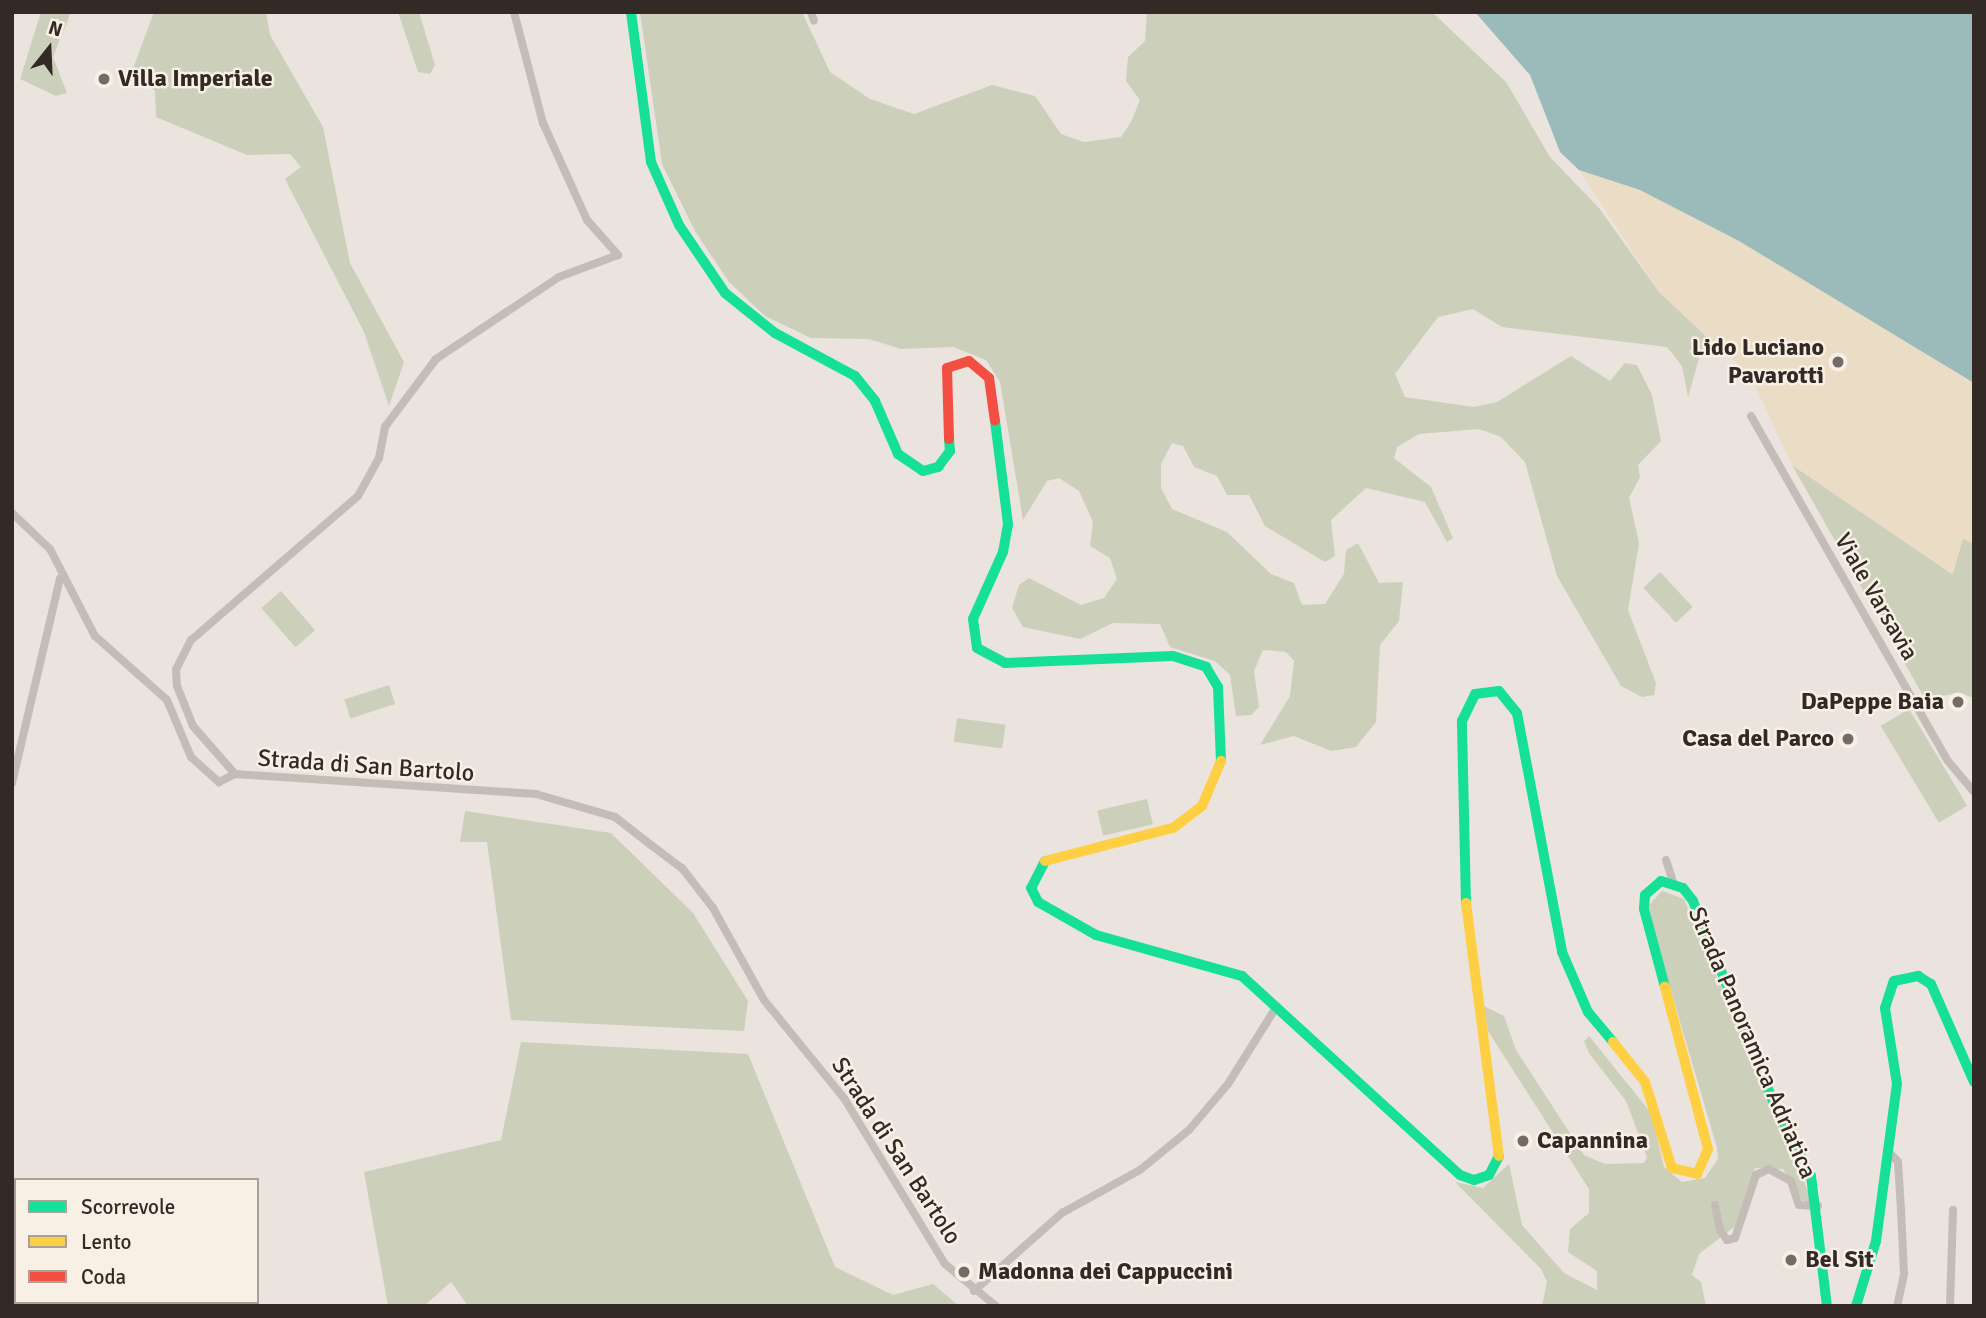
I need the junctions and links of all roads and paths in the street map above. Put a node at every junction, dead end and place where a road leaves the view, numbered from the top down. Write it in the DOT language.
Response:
graph roads {
  1 [pos="514,12"];
  2 [pos="631,12"];
  3 [pos="1751,416"];
  4 [pos="12,513"];
  5 [pos="60,579"];
  6 [pos="235,774"];
  7 [pos="12,782"];
  8 [pos="1974,792"];
  9 [pos="1666,860"];
  10 [pos="1673,881"];
  11 [pos="1277,1006"];
  12 [pos="1974,1082"];
  13 [pos="1887,1150"];
  14 [pos="1715,1205"];
  15 [pos="1818,1206"];
  16 [pos="1953,1210"];
  17 [pos="974,1291"];
  18 [pos="996,1306"];
  19 [pos="1827,1306"];
  20 [pos="1856,1306"];
  21 [pos="1897,1306"];
  22 [pos="1950,1306"];
  1 -- 6 [label="street, Strada di San Bartolo"];
  2 -- 11 [label="street, Strada Panoramica Adriatica"];
  3 -- 8 [label="street, Viale Varsavia"];
  4 -- 5 [label="street"];
  5 -- 6 [label="street"];
  5 -- 7 [label="street"];
  6 -- 17 [label="street, Strada di San Bartolo"];
  9 -- 10 [label="street"];
  10 -- 11 [label="street, Strada Panoramica Adriatica"];
  10 -- 15 [label="street, Strada Panoramica Adriatica"];
  11 -- 17 [label="street"];
  12 -- 13 [label="street"];
  13 -- 20 [label="street"];
  13 -- 21 [label="street"];
  14 -- 15 [label="street, Strada Panoramica Adriatica"];
  15 -- 19 [label="street, Strada Panoramica Adriatica"];
  16 -- 22 [label="street"];
  17 -- 18 [label="street, Strada di San Bartolo"];
}
